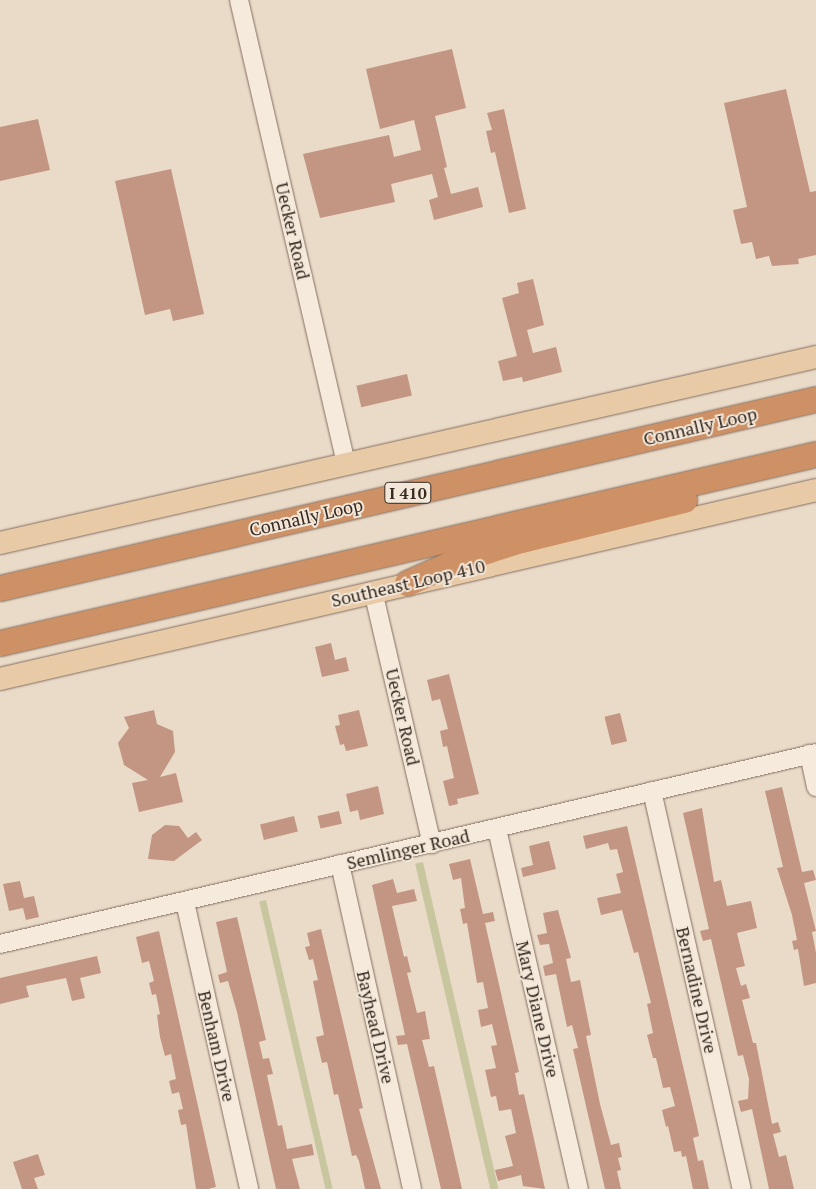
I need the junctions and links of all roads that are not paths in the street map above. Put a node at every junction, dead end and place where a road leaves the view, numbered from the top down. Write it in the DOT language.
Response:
graph roads {
  1 [pos="239,0"];
  2 [pos="816,357"];
  3 [pos="816,398"];
  4 [pos="816,454"];
  5 [pos="346,463"];
  6 [pos="816,468"];
  7 [pos="816,490"];
  8 [pos="0,543"];
  9 [pos="407,583"];
  10 [pos="0,588"];
  11 [pos="374,591"];
  12 [pos="0,643"];
  13 [pos="0,679"];
  14 [pos="812,754"];
  15 [pos="816,787"];
  16 [pos="652,791"];
  17 [pos="497,830"];
  18 [pos="432,844"];
  19 [pos="340,864"];
  20 [pos="184,902"];
  21 [pos="0,944"];
  22 [pos="249,1189"];
  23 [pos="412,1189"];
  24 [pos="579,1189"];
  25 [pos="742,1189"];
  1 -- 5 [label="street, Uecker Road"];
  2 -- 5 [label="main road"];
  3 -- 10 [label="highway, Connally Loop / I 410"];
  4 -- 12 [label="highway"];
  5 -- 8 [label="main road"];
  6 -- 9 [label="highway"];
  7 -- 9 [label="main road, Southeast Loop 410"];
  9 -- 11 [label="main road, Southeast Loop 410"];
  11 -- 13 [label="main road, Southeast Loop 410"];
  11 -- 18 [label="street, Uecker Road"];
  14 -- 15 [label="street"];
  14 -- 16 [label="street, Semlinger Road"];
  16 -- 17 [label="street, Semlinger Road"];
  16 -- 25 [label="street, Bernadine Drive"];
  17 -- 18 [label="street, Semlinger Road"];
  17 -- 24 [label="street, Mary Diane Drive"];
  18 -- 19 [label="street, Semlinger Road"];
  19 -- 20 [label="street, Semlinger Road"];
  19 -- 23 [label="street, Bayhead Drive"];
  20 -- 21 [label="street, Semlinger Road"];
  20 -- 22 [label="street, Benham Drive"];
}
